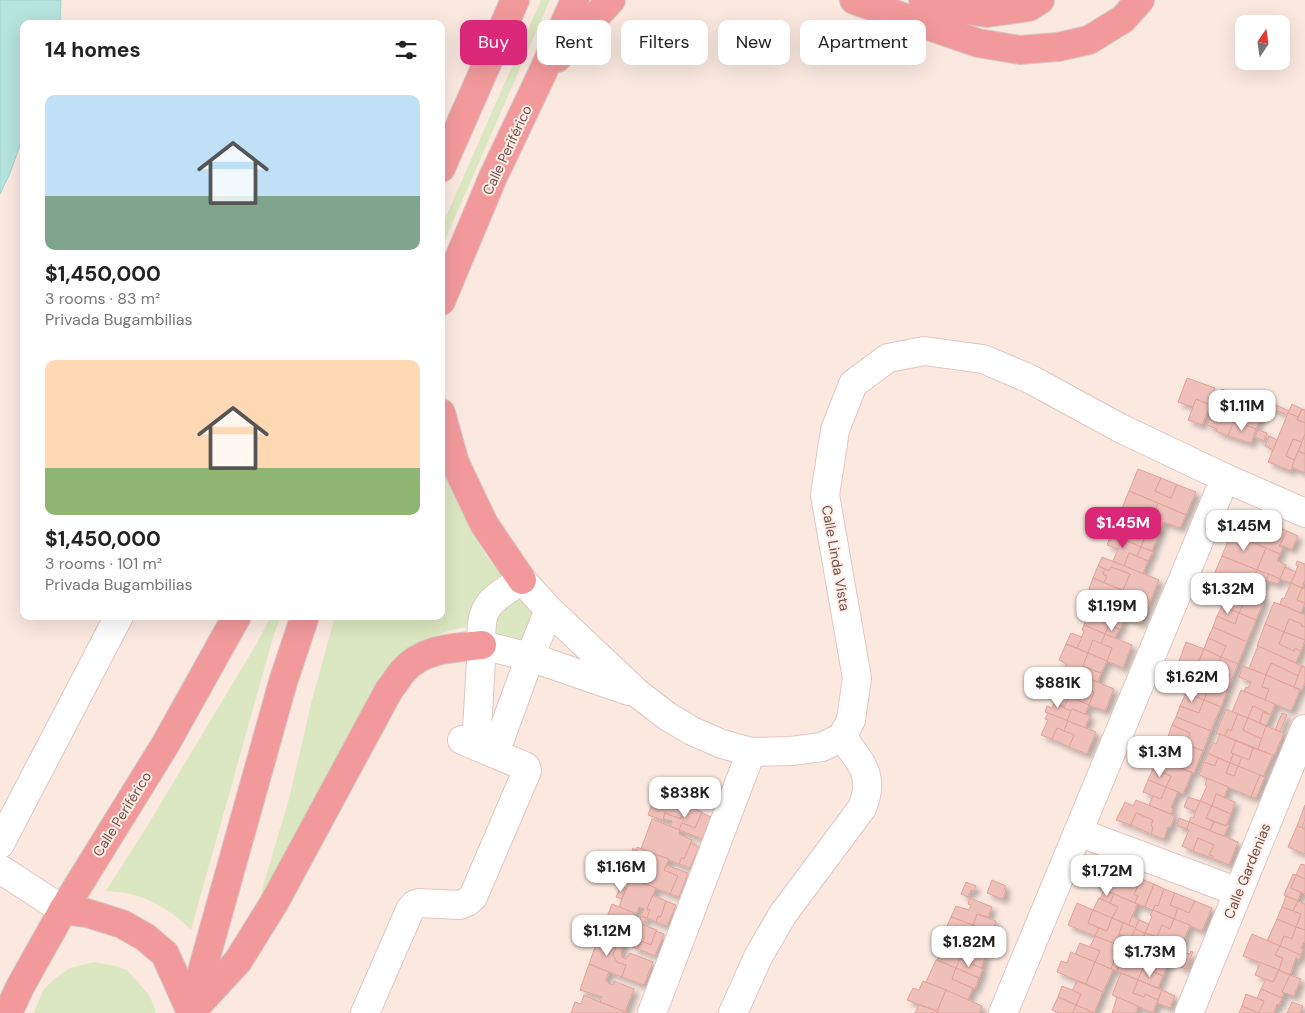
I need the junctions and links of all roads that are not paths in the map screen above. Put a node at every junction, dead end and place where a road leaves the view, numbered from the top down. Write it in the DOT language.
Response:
graph roads {
  1 [pos="515,0"];
  2 [pos="575,0"];
  3 [pos="611,0"];
  4 [pos="854,0"];
  5 [pos="923,0"];
  6 [pos="1040,0"];
  7 [pos="1140,0"];
  8 [pos="541,76"];
  9 [pos="445,159"];
  10 [pos="445,292"];
  11 [pos="445,427"];
  12 [pos="1225,478"];
  13 [pos="1305,513"];
  14 [pos="522,580"];
  15 [pos="549,610"];
  16 [pos="117,620"];
  17 [pos="235,620"];
  18 [pos="304,620"];
  19 [pos="482,645"];
  20 [pos="530,657"];
  21 [pos="636,693"];
  22 [pos="1305,729"];
  23 [pos="842,737"];
  24 [pos="478,746"];
  25 [pos="751,752"];
  26 [pos="1078,832"];
  27 [pos="0,844"];
  28 [pos="0,869"];
  29 [pos="1238,892"];
  30 [pos="63,910"];
  31 [pos="191,1012"];
  32 [pos="8,1013"];
  33 [pos="365,1013"];
  34 [pos="652,1013"];
  35 [pos="733,1013"];
  36 [pos="1003,1013"];
  37 [pos="1189,1013"];
  1 -- 9 [label="highway"];
  2 -- 8 [label="highway, Calle Periférico"];
  3 -- 8 [label="highway"];
  4 -- 7 [label="highway"];
  5 -- 6 [label="highway"];
  8 -- 10 [label="highway, Calle Periférico"];
  11 -- 14 [label="highway"];
  12 -- 13 [label="street, Calle Linda Vista"];
  12 -- 23 [label="street, Calle Linda Vista"];
  12 -- 26 [label="street"];
  14 -- 15 [label="street"];
  14 -- 19 [label="street"];
  15 -- 20 [label="street"];
  15 -- 21 [label="street"];
  16 -- 27 [label="street"];
  17 -- 30 [label="highway, Calle Periférico"];
  18 -- 31 [label="highway"];
  19 -- 20 [label="street"];
  19 -- 24 [label="street"];
  19 -- 31 [label="highway"];
  20 -- 21 [label="street"];
  20 -- 24 [label="street"];
  21 -- 25 [label="street"];
  22 -- 29 [label="street, Calle Gardenias"];
  23 -- 25 [label="street"];
  23 -- 35 [label="street"];
  24 -- 33 [label="street"];
  25 -- 34 [label="street"];
  26 -- 29 [label="street"];
  26 -- 36 [label="street"];
  28 -- 30 [label="street"];
  29 -- 37 [label="street, Calle Gardenias"];
  30 -- 31 [label="highway"];
  30 -- 32 [label="highway, Calle Periférico"];
}
